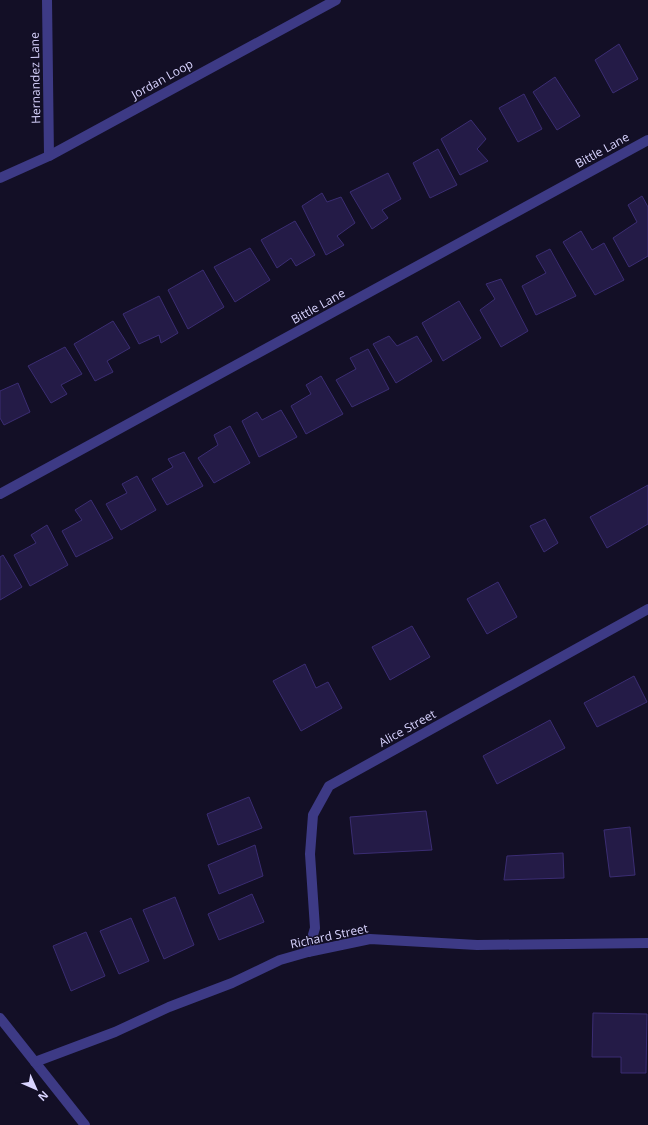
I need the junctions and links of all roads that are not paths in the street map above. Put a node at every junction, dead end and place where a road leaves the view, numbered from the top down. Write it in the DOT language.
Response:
graph roads {
  1 [pos="47,0"];
  2 [pos="336,0"];
  3 [pos="648,140"];
  4 [pos="49,156"];
  5 [pos="0,178"];
  6 [pos="0,494"];
  7 [pos="648,609"];
  8 [pos="648,943"];
  9 [pos="308,952"];
  10 [pos="0,1018"];
  11 [pos="35,1062"];
  12 [pos="85,1125"];
  1 -- 4 [label="street, Hernandez Lane"];
  2 -- 4 [label="street, Jordan Loop"];
  3 -- 6 [label="street, Bittle Lane"];
  4 -- 5 [label="street, Jordan Loop"];
  7 -- 9 [label="street, Alice Street"];
  8 -- 9 [label="street, Richard Street"];
  9 -- 11 [label="street, Richard Street"];
  10 -- 11 [label="street"];
  11 -- 12 [label="street"];
}
